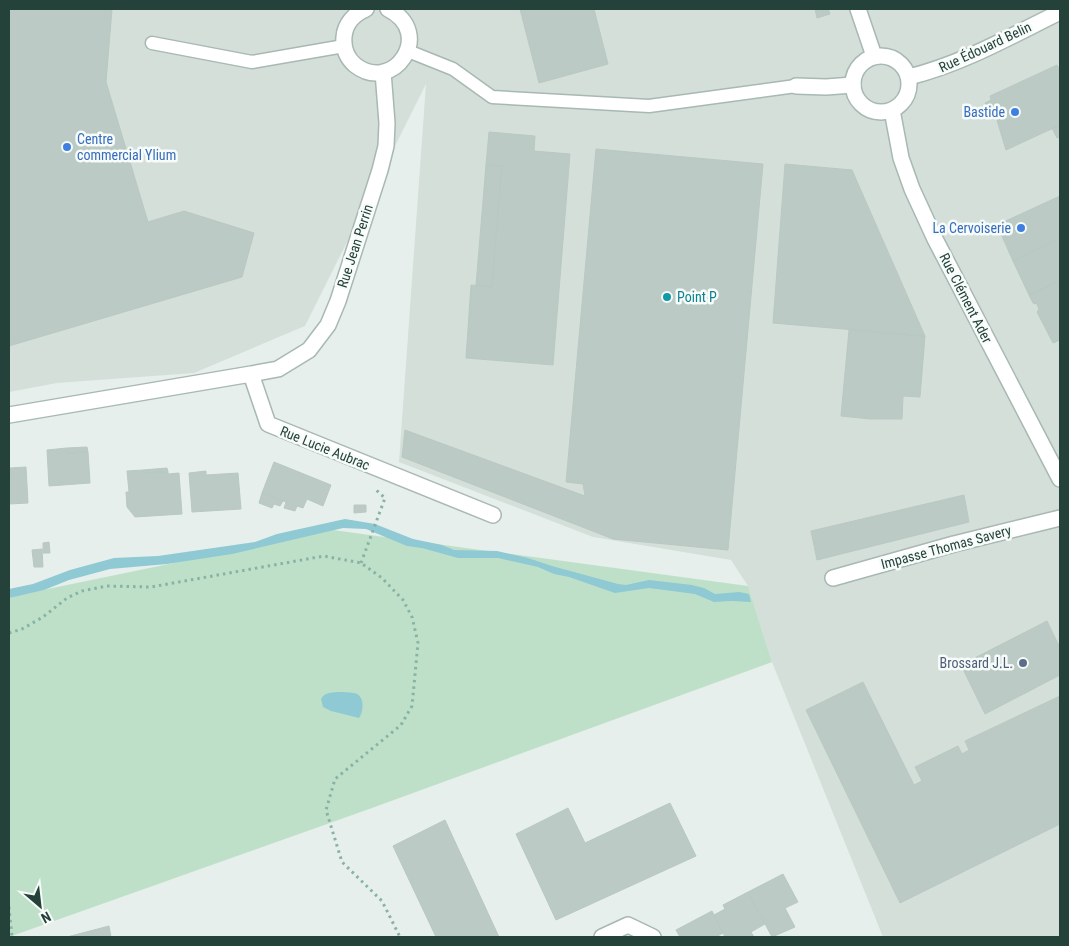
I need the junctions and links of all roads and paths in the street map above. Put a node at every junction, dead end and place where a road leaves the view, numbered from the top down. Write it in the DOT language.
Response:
graph roads {
  1 [pos="858,9"];
  2 [pos="362,10"];
  3 [pos="395,10"];
  4 [pos="1060,12"];
  5 [pos="152,43"];
  6 [pos="344,46"];
  7 [pos="408,51"];
  8 [pos="874,56"];
  9 [pos="383,72"];
  10 [pos="909,77"];
  11 [pos="853,85"];
  12 [pos="796,86"];
  13 [pos="892,110"];
  14 [pos="251,374"];
  15 [pos="9,415"];
  16 [pos="1060,479"];
  17 [pos="493,515"];
  18 [pos="378,517"];
  19 [pos="1060,518"];
  20 [pos="361,563"];
  21 [pos="833,578"];
  22 [pos="9,633"];
  23 [pos="9,908"];
  24 [pos="12,937"];
  25 [pos="400,937"];
  26 [pos="602,937"];
  27 [pos="652,937"];
  1 -- 8 [label="street"];
  2 -- 6 [label="street"];
  3 -- 7 [label="street"];
  4 -- 10 [label="street, Rue Édouard Belin"];
  5 -- 6 [label="lane"];
  6 -- 9 [label="street"];
  7 -- 9 [label="street"];
  7 -- 12 [label="lane"];
  8 -- 10 [label="street"];
  8 -- 11 [label="street"];
  9 -- 14 [label="street, Rue Jean Perrin"];
  10 -- 13 [label="street"];
  11 -- 12 [label="street"];
  11 -- 13 [label="street"];
  13 -- 16 [label="street, Rue Clément Ader"];
  14 -- 15 [label="street"];
  14 -- 17 [label="street, Rue Lucie Aubrac"];
  18 -- 20 [label="path"];
  19 -- 21 [label="street, Impasse Thomas Savery"];
  20 -- 22 [label="path"];
  20 -- 25 [label="path"];
  23 -- 24 [label="path"];
  26 -- 27 [label="street"];
}
